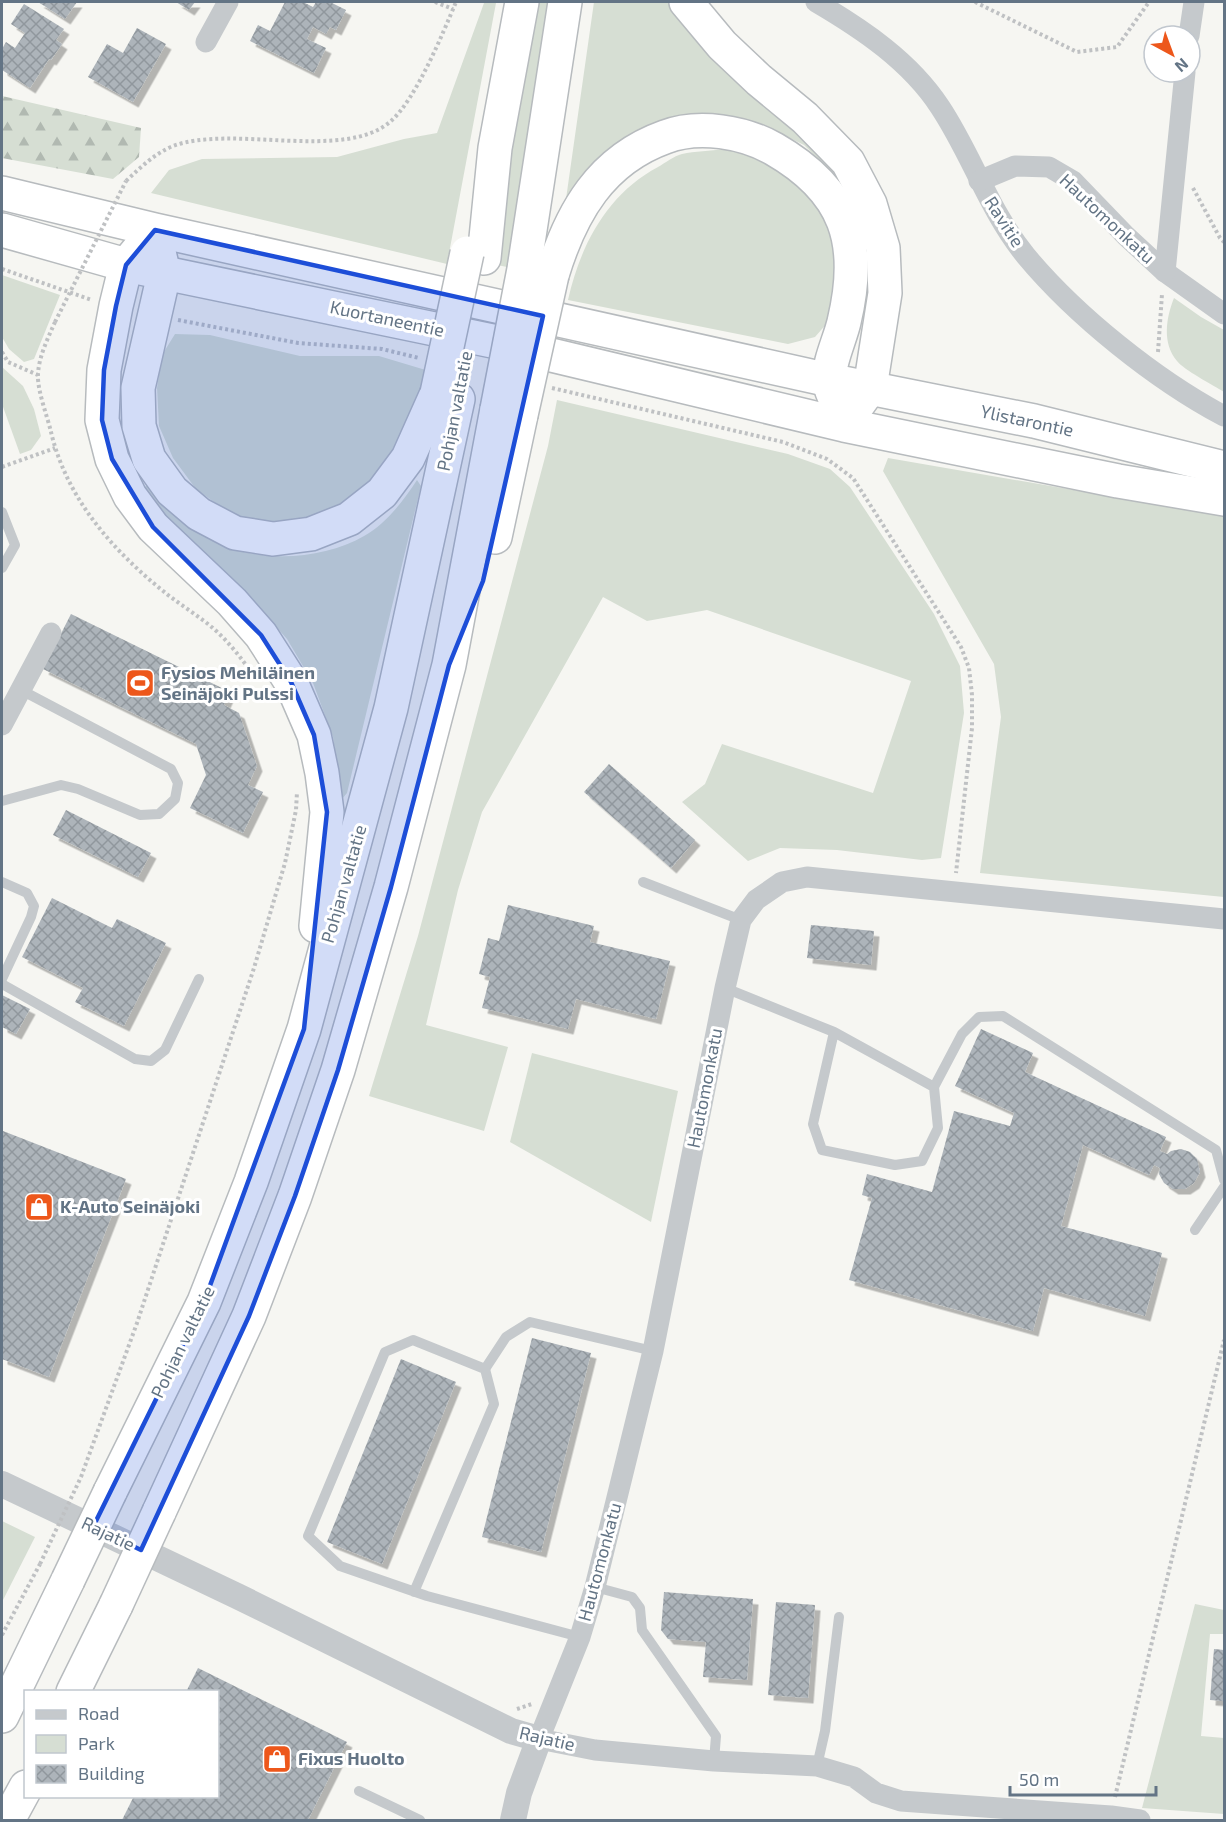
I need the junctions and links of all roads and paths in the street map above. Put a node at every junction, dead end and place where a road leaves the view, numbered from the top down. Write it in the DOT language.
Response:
graph roads {
  1 [pos="228,2"];
  2 [pos="435,2"];
  3 [pos="456,2"];
  4 [pos="522,2"];
  5 [pos="565,2"];
  6 [pos="686,2"];
  7 [pos="816,2"];
  8 [pos="975,2"];
  9 [pos="1149,2"];
  10 [pos="1194,2"];
  11 [pos="453,9"];
  12 [pos="1190,24"];
  13 [pos="206,42"];
  14 [pos="1184,84"];
  15 [pos="1176,155"];
  16 [pos="979,181"];
  17 [pos="2,193"];
  18 [pos="2,230"];
  19 [pos="155,230"];
  20 [pos="1224,242"];
  21 [pos="126,265"];
  22 [pos="2,269"];
  23 [pos="538,272"];
  24 [pos="1165,272"];
  25 [pos="164,274"];
  26 [pos="116,306"];
  27 [pos="1224,314"];
  28 [pos="154,315"];
  29 [pos="2,352"];
  30 [pos="425,359"];
  31 [pos="1158,374"];
  32 [pos="38,375"];
  33 [pos="829,380"];
  34 [pos="542,386"];
  35 [pos="870,388"];
  36 [pos="447,396"];
  37 [pos="1224,416"];
  38 [pos="844,425"];
  39 [pos="55,448"];
  40 [pos="2,467"];
  41 [pos="1224,468"];
  42 [pos="1224,499"];
  43 [pos="2,512"];
  44 [pos="2,568"];
  45 [pos="51,633"];
  46 [pos="261,687"];
  47 [pos="21,690"];
  48 [pos="2,725"];
  49 [pos="297,788"];
  50 [pos="2,801"];
  51 [pos="2,882"];
  52 [pos="643,882"];
  53 [pos="953,892"];
  54 [pos="741,920"];
  55 [pos="1224,920"];
  56 [pos="200,979"];
  57 [pos="2,982"];
  58 [pos="725,988"];
  59 [pos="304,1029"];
  60 [pos="834,1032"];
  61 [pos="934,1087"];
  62 [pos="1224,1180"];
  63 [pos="1224,1187"];
  64 [pos="1195,1230"];
  65 [pos="1224,1340"];
  66 [pos="653,1351"];
  67 [pos="485,1369"];
  68 [pos="2,1484"];
  69 [pos="68,1580"];
  70 [pos="595,1587"];
  71 [pos="414,1592"];
  72 [pos="839,1617"];
  73 [pos="2,1635"];
  74 [pos="580,1637"];
  75 [pos="74,1690"];
  76 [pos="2,1703"];
  77 [pos="2,1716"];
  78 [pos="539,1739"];
  79 [pos="714,1761"];
  80 [pos="817,1766"];
  81 [pos="24,1791"];
  82 [pos="359,1791"];
  83 [pos="1111,1816"];
  84 [pos="8,1821"];
  85 [pos="420,1821"];
  86 [pos="513,1821"];
  87 [pos="1140,1821"];
  1 -- 13 [label="street"];
  2 -- 11 [label="path"];
  3 -- 11 [label="path"];
  4 -- 36 [label="highway, Pohjan valtatie"];
  5 -- 23 [label="highway"];
  6 -- 35 [label="highway"];
  7 -- 16 [label="street, Ravitie"];
  8 -- 9 [label="path"];
  10 -- 12 [label="street"];
  11 -- 32 [label="path, bridge"];
  14 -- 15 [label="street"];
  15 -- 20 [label="path"];
  15 -- 24 [label="street"];
  16 -- 24 [label="street, Hautomonkatu"];
  16 -- 31 [label="street, Ravitie"];
  17 -- 19 [label="highway, Kuortaneentie"];
  18 -- 21 [label="highway, Kuortaneentie"];
  19 -- 21 [label="highway"];
  19 -- 25 [label="highway"];
  19 -- 33 [label="highway, Kuortaneentie"];
  21 -- 25 [label="highway, Kuortaneentie"];
  21 -- 26 [label="highway"];
  22 -- 26 [label="path"];
  23 -- 33 [label="highway"];
  23 -- 75 [label="highway, bridge"];
  24 -- 27 [label="street, Hautomonkatu"];
  24 -- 31 [label="path"];
  25 -- 28 [label="highway"];
  25 -- 38 [label="highway, Kuortaneentie"];
  26 -- 59 [label="highway"];
  28 -- 30 [label="path"];
  28 -- 36 [label="highway"];
  29 -- 32 [label="path"];
  31 -- 37 [label="street, Ravitie"];
  32 -- 39 [label="path"];
  33 -- 35 [label="highway, Ylistarontie"];
  33 -- 38 [label="highway"];
  34 -- 53 [label="path"];
  35 -- 38 [label="highway"];
  35 -- 41 [label="highway, Ylistarontie"];
  36 -- 59 [label="highway, Pohjan valtatie"];
  38 -- 42 [label="highway"];
  39 -- 40 [label="path"];
  39 -- 46 [label="path"];
  43 -- 44 [label="lane"];
  45 -- 47 [label="street"];
  47 -- 48 [label="street"];
  47 -- 50 [label="lane"];
  49 -- 73 [label="path, bridge"];
  51 -- 57 [label="lane"];
  52 -- 54 [label="lane"];
  53 -- 54 [label="street, Hautomonkatu"];
  53 -- 55 [label="street, Hautomonkatu"];
  54 -- 58 [label="street, Hautomonkatu"];
  56 -- 57 [label="lane"];
  58 -- 60 [label="lane"];
  58 -- 66 [label="street, Hautomonkatu"];
  59 -- 69 [label="highway, Pohjan valtatie, bridge"];
  60 -- 61 [label="lane"];
  60 -- 61 [label="lane"];
  61 -- 62 [label="lane"];
  63 -- 64 [label="lane"];
  65 -- 83 [label="path"];
  66 -- 67 [label="lane"];
  66 -- 70 [label="street, Hautomonkatu"];
  67 -- 71 [label="lane"];
  67 -- 71 [label="lane"];
  68 -- 78 [label="street, Rajatie"];
  69 -- 76 [label="highway"];
  69 -- 77 [label="highway, Pohjan valtatie"];
  70 -- 74 [label="street, Hautomonkatu"];
  70 -- 79 [label="lane"];
  71 -- 74 [label="lane"];
  72 -- 80 [label="lane"];
  74 -- 78 [label="street, Hautomonkatu"];
  78 -- 79 [label="street, Rajatie"];
  78 -- 86 [label="street"];
  79 -- 80 [label="street, Rajatie"];
  80 -- 83 [label="street, Rajatie"];
  81 -- 84 [label="highway"];
  82 -- 85 [label="lane"];
  83 -- 87 [label="street, Rajatie"];
}
